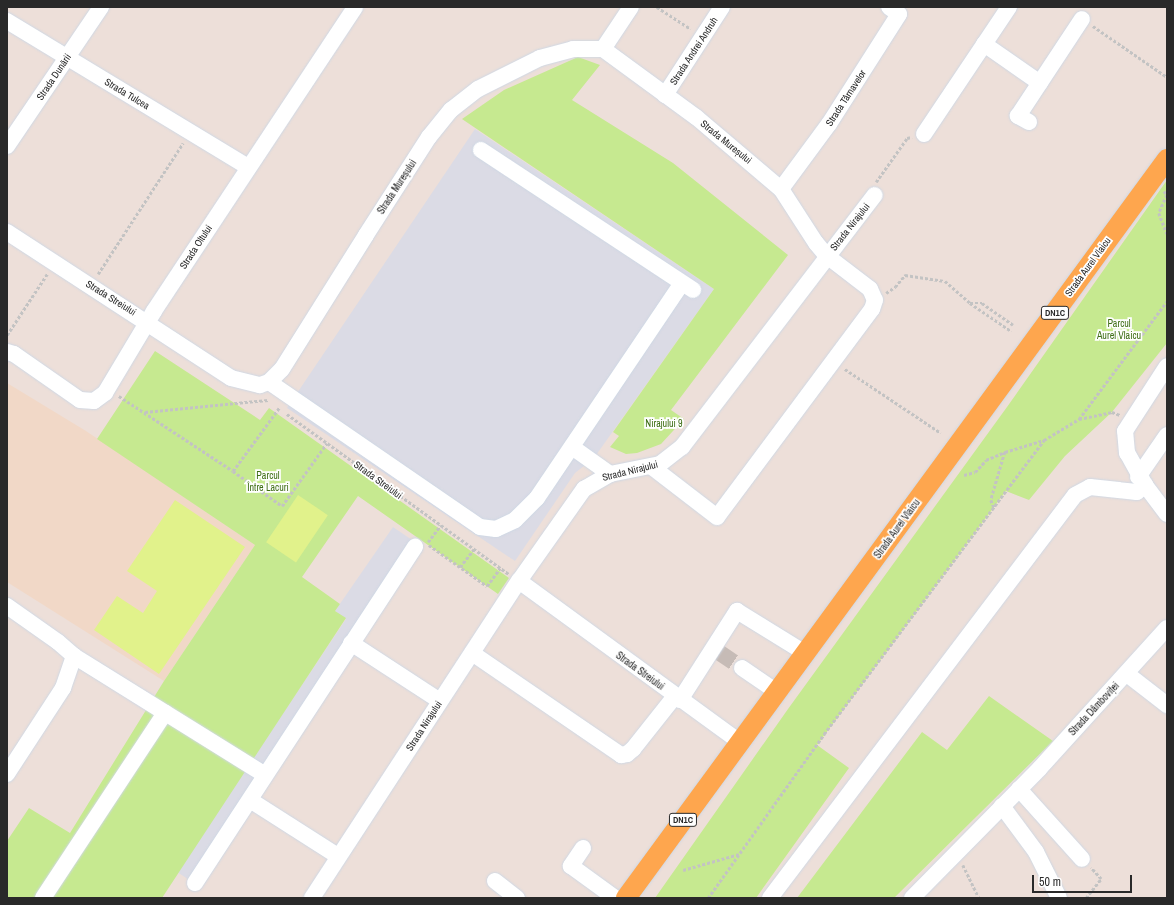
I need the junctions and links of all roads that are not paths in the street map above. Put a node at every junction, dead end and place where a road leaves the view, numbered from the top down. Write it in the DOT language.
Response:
graph roads {
  1 [pos="101,7"];
  2 [pos="355,7"];
  3 [pos="631,7"];
  4 [pos="722,7"];
  5 [pos="889,7"];
  6 [pos="1008,7"];
  7 [pos="1082,19"];
  8 [pos="7,21"];
  9 [pos="984,44"];
  10 [pos="602,49"];
  11 [pos="68,58"];
  12 [pos="1040,83"];
  13 [pos="665,95"];
  14 [pos="1029,122"];
  15 [pos="924,134"];
  16 [pos="7,146"];
  17 [pos="482,150"];
  18 [pos="1167,159"];
  19 [pos="248,167"];
  20 [pos="781,189"];
  21 [pos="875,195"];
  22 [pos="7,232"];
  23 [pos="827,256"];
  24 [pos="147,322"];
  25 [pos="7,352"];
  26 [pos="1167,366"];
  27 [pos="269,382"];
  28 [pos="1167,435"];
  29 [pos="572,447"];
  30 [pos="652,467"];
  31 [pos="610,474"];
  32 [pos="1141,481"];
  33 [pos="1167,514"];
  34 [pos="415,547"];
  35 [pos="519,581"];
  36 [pos="7,606"];
  37 [pos="1167,628"];
  38 [pos="351,643"];
  39 [pos="472,653"];
  40 [pos="805,653"];
  41 [pos="74,656"];
  42 [pos="742,668"];
  43 [pos="1127,674"];
  44 [pos="777,692"];
  45 [pos="678,698"];
  46 [pos="440,702"];
  47 [pos="1167,705"];
  48 [pos="165,713"];
  49 [pos="740,742"];
  50 [pos="7,774"];
  51 [pos="265,775"];
  52 [pos="1019,789"];
  53 [pos="250,800"];
  54 [pos="1002,806"];
  55 [pos="584,848"];
  56 [pos="338,856"];
  57 [pos="1082,859"];
  58 [pos="495,881"];
  59 [pos="195,883"];
  60 [pos="43,898"];
  61 [pos="312,898"];
  62 [pos="517,898"];
  63 [pos="615,898"];
  64 [pos="626,898"];
  65 [pos="770,898"];
  66 [pos="912,898"];
  67 [pos="1058,898"];
  1 -- 11 [label="street, Strada Dunării"];
  2 -- 19 [label="street, Strada Oltului"];
  3 -- 10 [label="street"];
  4 -- 13 [label="street, Strada Andrei Andruh"];
  5 -- 20 [label="street, Strada Târnavelor"];
  6 -- 9 [label="street"];
  7 -- 12 [label="street"];
  8 -- 11 [label="street, Strada Tulcea"];
  9 -- 12 [label="street"];
  9 -- 15 [label="street"];
  10 -- 13 [label="street, Strada Mureșului"];
  10 -- 27 [label="street, Strada Mureșului"];
  11 -- 16 [label="street, Strada Dunării"];
  11 -- 19 [label="street, Strada Tulcea"];
  12 -- 14 [label="street"];
  13 -- 20 [label="street, Strada Mureșului"];
  17 -- 29 [label="street"];
  18 -- 40 [label="main road, Strada Aurel Vlaicu / DN1C"];
  19 -- 24 [label="street, Strada Oltului"];
  20 -- 23 [label="street, Strada Mureșului"];
  21 -- 23 [label="street, Strada Nirajului"];
  22 -- 24 [label="street, Strada Streiului"];
  23 -- 30 [label="street, Strada Nirajului"];
  23 -- 30 [label="street, Strada Mureșului"];
  24 -- 25 [label="street, Strada Oltului"];
  24 -- 27 [label="street, Strada Streiului"];
  26 -- 32 [label="street"];
  27 -- 29 [label="street"];
  28 -- 32 [label="street"];
  29 -- 31 [label="street"];
  30 -- 31 [label="street, Strada Nirajului"];
  31 -- 35 [label="street, Strada Nirajului"];
  32 -- 33 [label="street"];
  32 -- 65 [label="street"];
  34 -- 38 [label="street"];
  35 -- 39 [label="street, Strada Nirajului"];
  35 -- 45 [label="street, Strada Streiului"];
  36 -- 41 [label="street"];
  37 -- 43 [label="street, Strada Dâmboviței"];
  38 -- 46 [label="street"];
  38 -- 51 [label="street"];
  39 -- 45 [label="street"];
  39 -- 46 [label="street, Strada Nirajului"];
  40 -- 44 [label="main road, Strada Aurel Vlaicu / DN1C"];
  40 -- 45 [label="street"];
  41 -- 48 [label="street"];
  41 -- 50 [label="street"];
  42 -- 44 [label="street"];
  43 -- 47 [label="street"];
  43 -- 52 [label="street, Strada Dâmboviței"];
  44 -- 49 [label="main road, Strada Aurel Vlaicu / DN1C"];
  45 -- 49 [label="street, Strada Streiului"];
  46 -- 56 [label="street, Strada Nirajului"];
  48 -- 51 [label="street"];
  48 -- 60 [label="street"];
  49 -- 64 [label="main road, Strada Aurel Vlaicu / DN1C"];
  51 -- 53 [label="street"];
  52 -- 54 [label="street, Strada Dâmboviței"];
  52 -- 57 [label="street"];
  53 -- 56 [label="street"];
  53 -- 59 [label="street"];
  54 -- 66 [label="street, Strada Dâmboviței"];
  54 -- 67 [label="street"];
  55 -- 63 [label="street"];
  56 -- 61 [label="street, Strada Nirajului"];
  58 -- 62 [label="street"];
}
